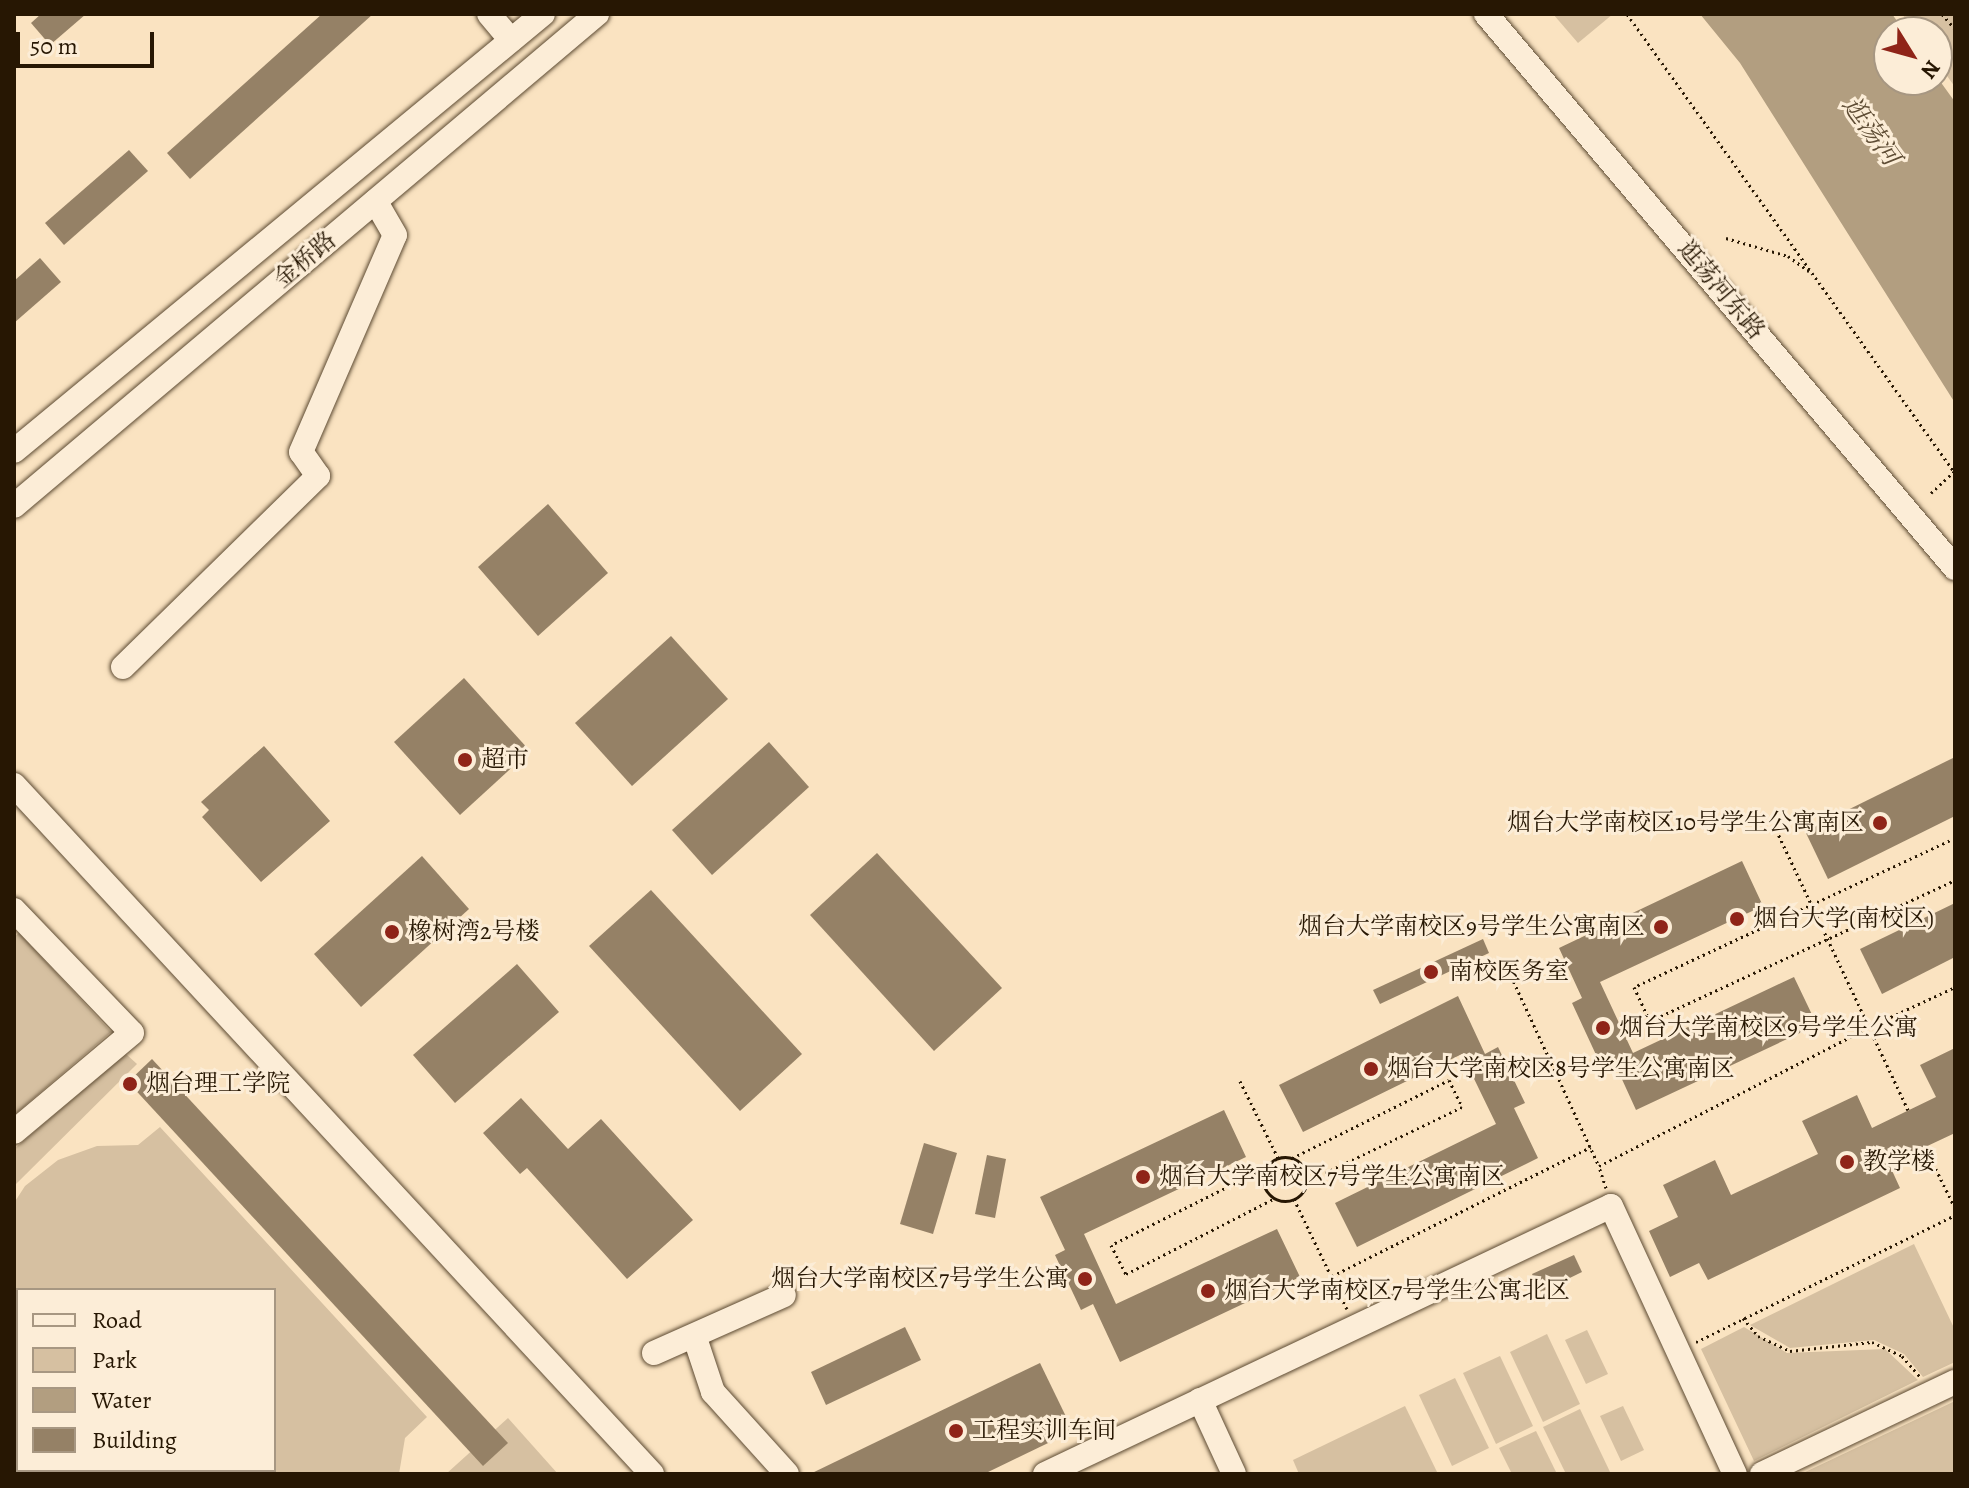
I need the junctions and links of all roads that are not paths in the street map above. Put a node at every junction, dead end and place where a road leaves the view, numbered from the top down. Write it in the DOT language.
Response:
graph roads {
  1 [pos="489,14"];
  2 [pos="543,14"];
  3 [pos="597,14"];
  4 [pos="1486,14"];
  5 [pos="511,40"];
  6 [pos="375,201"];
  7 [pos="14,451"];
  8 [pos="14,506"];
  9 [pos="1955,568"];
  10 [pos="123,667"];
  11 [pos="14,785"];
  12 [pos="17,918"];
  13 [pos="14,1132"];
  14 [pos="784,1295"];
  15 [pos="695,1338"];
  16 [pos="654,1353"];
  17 [pos="1955,1382"];
  18 [pos="1200,1400"];
  19 [pos="652,1474"];
  20 [pos="787,1474"];
  21 [pos="1045,1474"];
  22 [pos="1234,1474"];
  23 [pos="1735,1474"];
  24 [pos="1762,1474"];
  1 -- 5 [label="street"];
  2 -- 5 [label="street, 金桥路"];
  3 -- 6 [label="street, 金桥路"];
  4 -- 9 [label="street, 逛荡河东路"];
  5 -- 7 [label="street, 金桥路"];
  6 -- 8 [label="street, 金桥路"];
  6 -- 10 [label="street"];
  11 -- 19 [label="street"];
  12 -- 13 [label="street"];
  14 -- 15 [label="street"];
  15 -- 16 [label="street"];
  15 -- 20 [label="street"];
  17 -- 24 [label="street"];
  18 -- 21 [label="street"];
  18 -- 22 [label="street"];
  18 -- 23 [label="street"];
}
